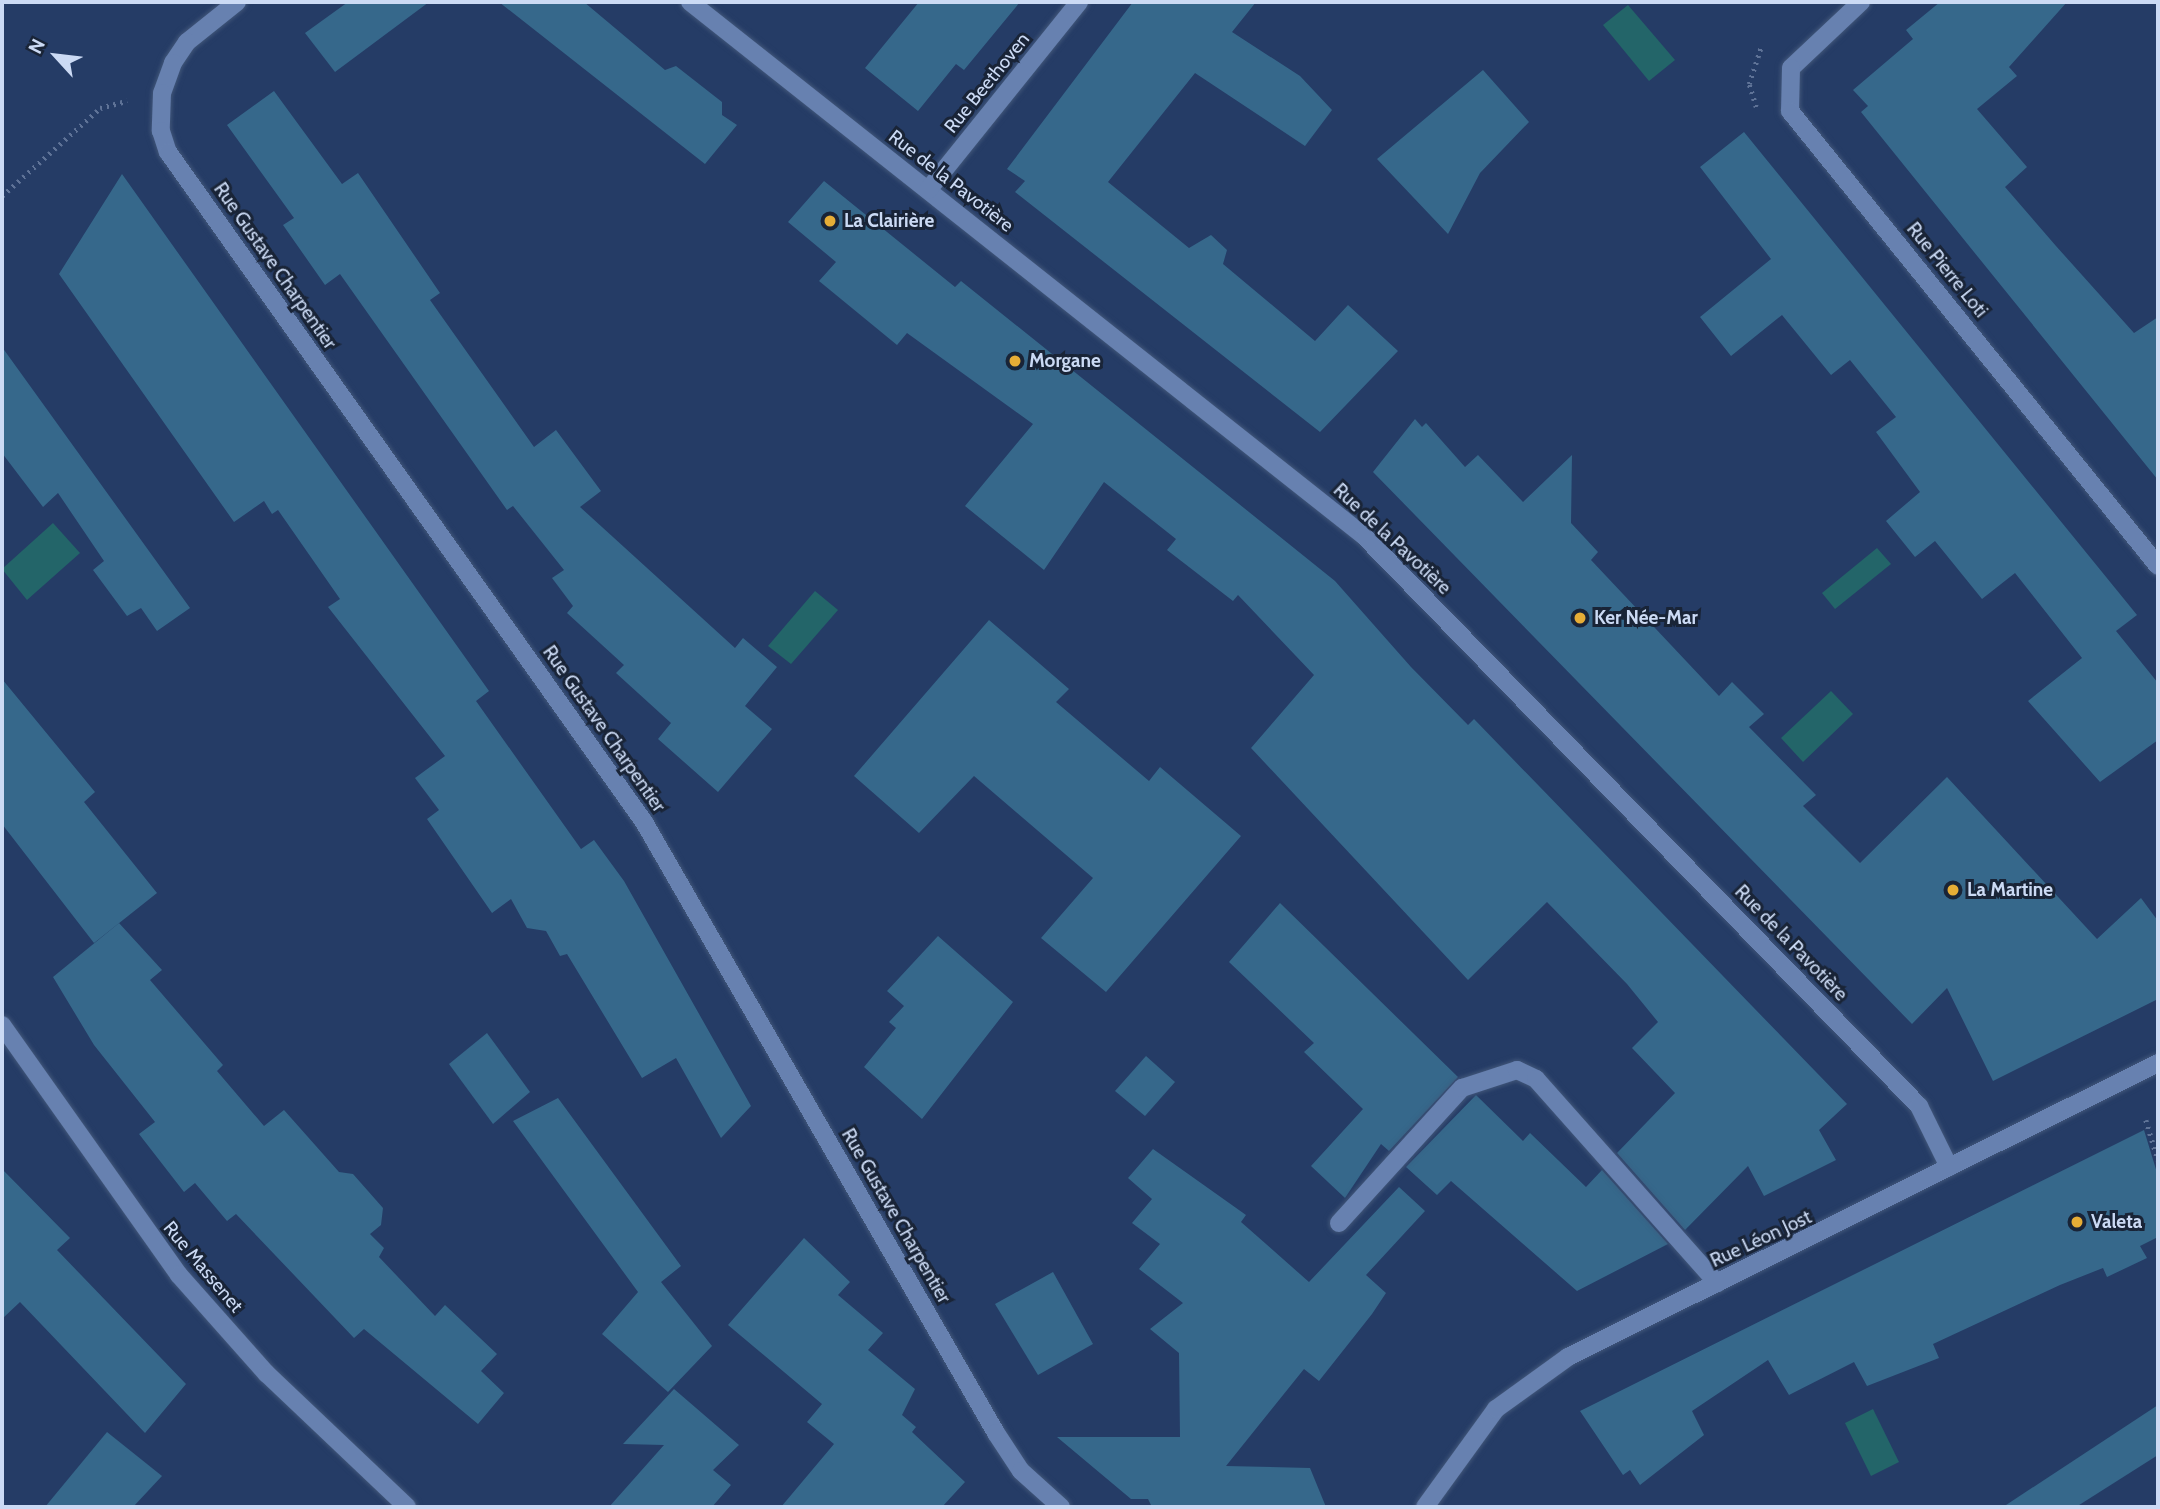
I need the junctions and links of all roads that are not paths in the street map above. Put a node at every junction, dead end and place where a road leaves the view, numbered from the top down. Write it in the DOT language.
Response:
graph roads {
  1 [pos="237,2"];
  2 [pos="690,2"];
  3 [pos="1079,2"];
  4 [pos="1861,2"];
  5 [pos="928,190"];
  6 [pos="2158,566"];
  7 [pos="2,1025"];
  8 [pos="2158,1065"];
  9 [pos="1949,1167"];
  10 [pos="1339,1223"];
  11 [pos="1717,1283"];
  12 [pos="407,1507"];
  13 [pos="1061,1507"];
  14 [pos="1425,1507"];
  1 -- 13 [label="street, Rue Gustave Charpentier"];
  2 -- 5 [label="street, Rue de la Pavotière"];
  3 -- 5 [label="street, Rue Beethoven"];
  4 -- 6 [label="street, Rue Pierre Loti"];
  5 -- 9 [label="street, Rue de la Pavotière"];
  7 -- 12 [label="street, Rue Massenet"];
  8 -- 9 [label="street, Rue Léon Jost"];
  9 -- 11 [label="street, Rue Léon Jost"];
  10 -- 11 [label="street"];
  11 -- 14 [label="street, Rue Léon Jost"];
}
